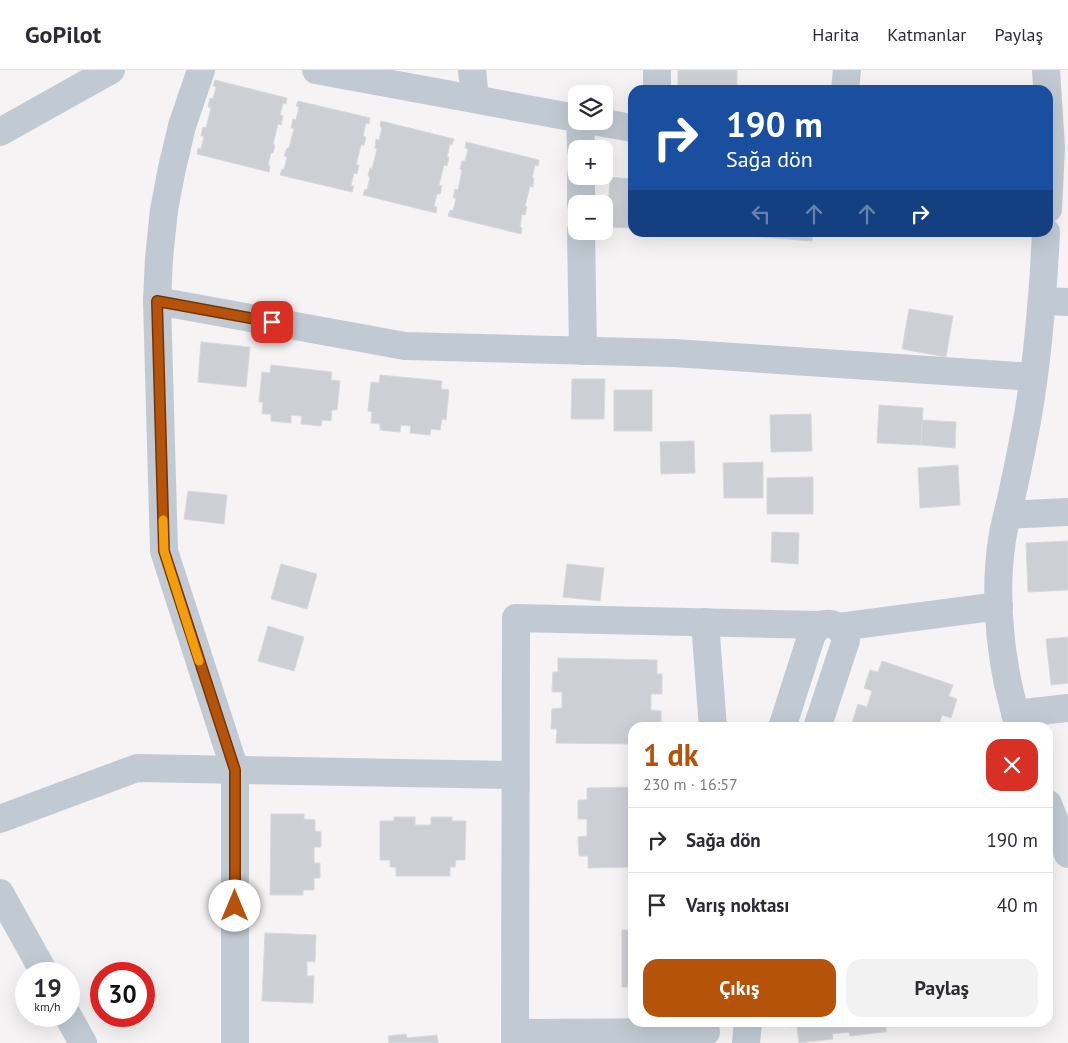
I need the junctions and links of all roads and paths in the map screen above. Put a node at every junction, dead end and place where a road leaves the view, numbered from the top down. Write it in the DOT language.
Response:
graph roads {
  1 [pos="111,70"];
  2 [pos="201,70"];
  3 [pos="316,70"];
  4 [pos="472,70"];
  5 [pos="657,70"];
  6 [pos="847,70"];
  7 [pos="1046,70"];
  8 [pos="657,85"];
  9 [pos="846,85"];
  10 [pos="1048,85"];
  11 [pos="475,99"];
  12 [pos="568,116"];
  13 [pos="613,124"];
  14 [pos="628,127"];
  15 [pos="1053,130"];
  16 [pos="0,132"];
  17 [pos="1055,147"];
  18 [pos="1053,165"];
  19 [pos="1047,237"];
  20 [pos="581,240"];
  21 [pos="157,301"];
  22 [pos="1055,302"];
  23 [pos="583,351"];
  24 [pos="1034,377"];
  25 [pos="1068,512"];
  26 [pos="1008,515"];
  27 [pos="999,606"];
  28 [pos="706,622"];
  29 [pos="830,626"];
  30 [pos="1068,708"];
  31 [pos="1018,721"];
  32 [pos="713,722"];
  33 [pos="784,722"];
  34 [pos="819,722"];
  35 [pos="235,770"];
  36 [pos="514,775"];
  37 [pos="1053,816"];
  38 [pos="0,819"];
  39 [pos="1068,854"];
  40 [pos="0,893"];
  41 [pos="38,962"];
  42 [pos="74,1027"];
  43 [pos="748,1027"];
  44 [pos="706,1032"];
  45 [pos="515,1038"];
  46 [pos="83,1043"];
  47 [pos="235,1043"];
  48 [pos="746,1043"];
  1 -- 16 [label="street"];
  2 -- 21 [label="street"];
  3 -- 11 [label="street"];
  4 -- 11 [label="street"];
  5 -- 8 [label="street"];
  6 -- 9 [label="street"];
  7 -- 10 [label="street"];
  11 -- 12 [label="street"];
  13 -- 14 [label="street"];
  15 -- 17 [label="street"];
  17 -- 18 [label="street"];
  19 -- 22 [label="street"];
  20 -- 23 [label="street"];
  21 -- 23 [label="street"];
  21 -- 35 [label="street"];
  22 -- 24 [label="street"];
  23 -- 24 [label="street"];
  24 -- 26 [label="street"];
  25 -- 26 [label="street"];
  26 -- 27 [label="street"];
  27 -- 29 [label="street"];
  27 -- 31 [label="street"];
  28 -- 29 [label="street"];
  28 -- 32 [label="street"];
  28 -- 36 [label="street"];
  29 -- 33 [label="street"];
  29 -- 34 [label="street"];
  30 -- 31 [label="street"];
  35 -- 36 [label="street"];
  35 -- 38 [label="street"];
  35 -- 47 [label="street"];
  36 -- 45 [label="street"];
  37 -- 39 [label="street"];
  40 -- 41 [label="street"];
  42 -- 46 [label="street"];
  43 -- 48 [label="street"];
  44 -- 45 [label="street"];
}
